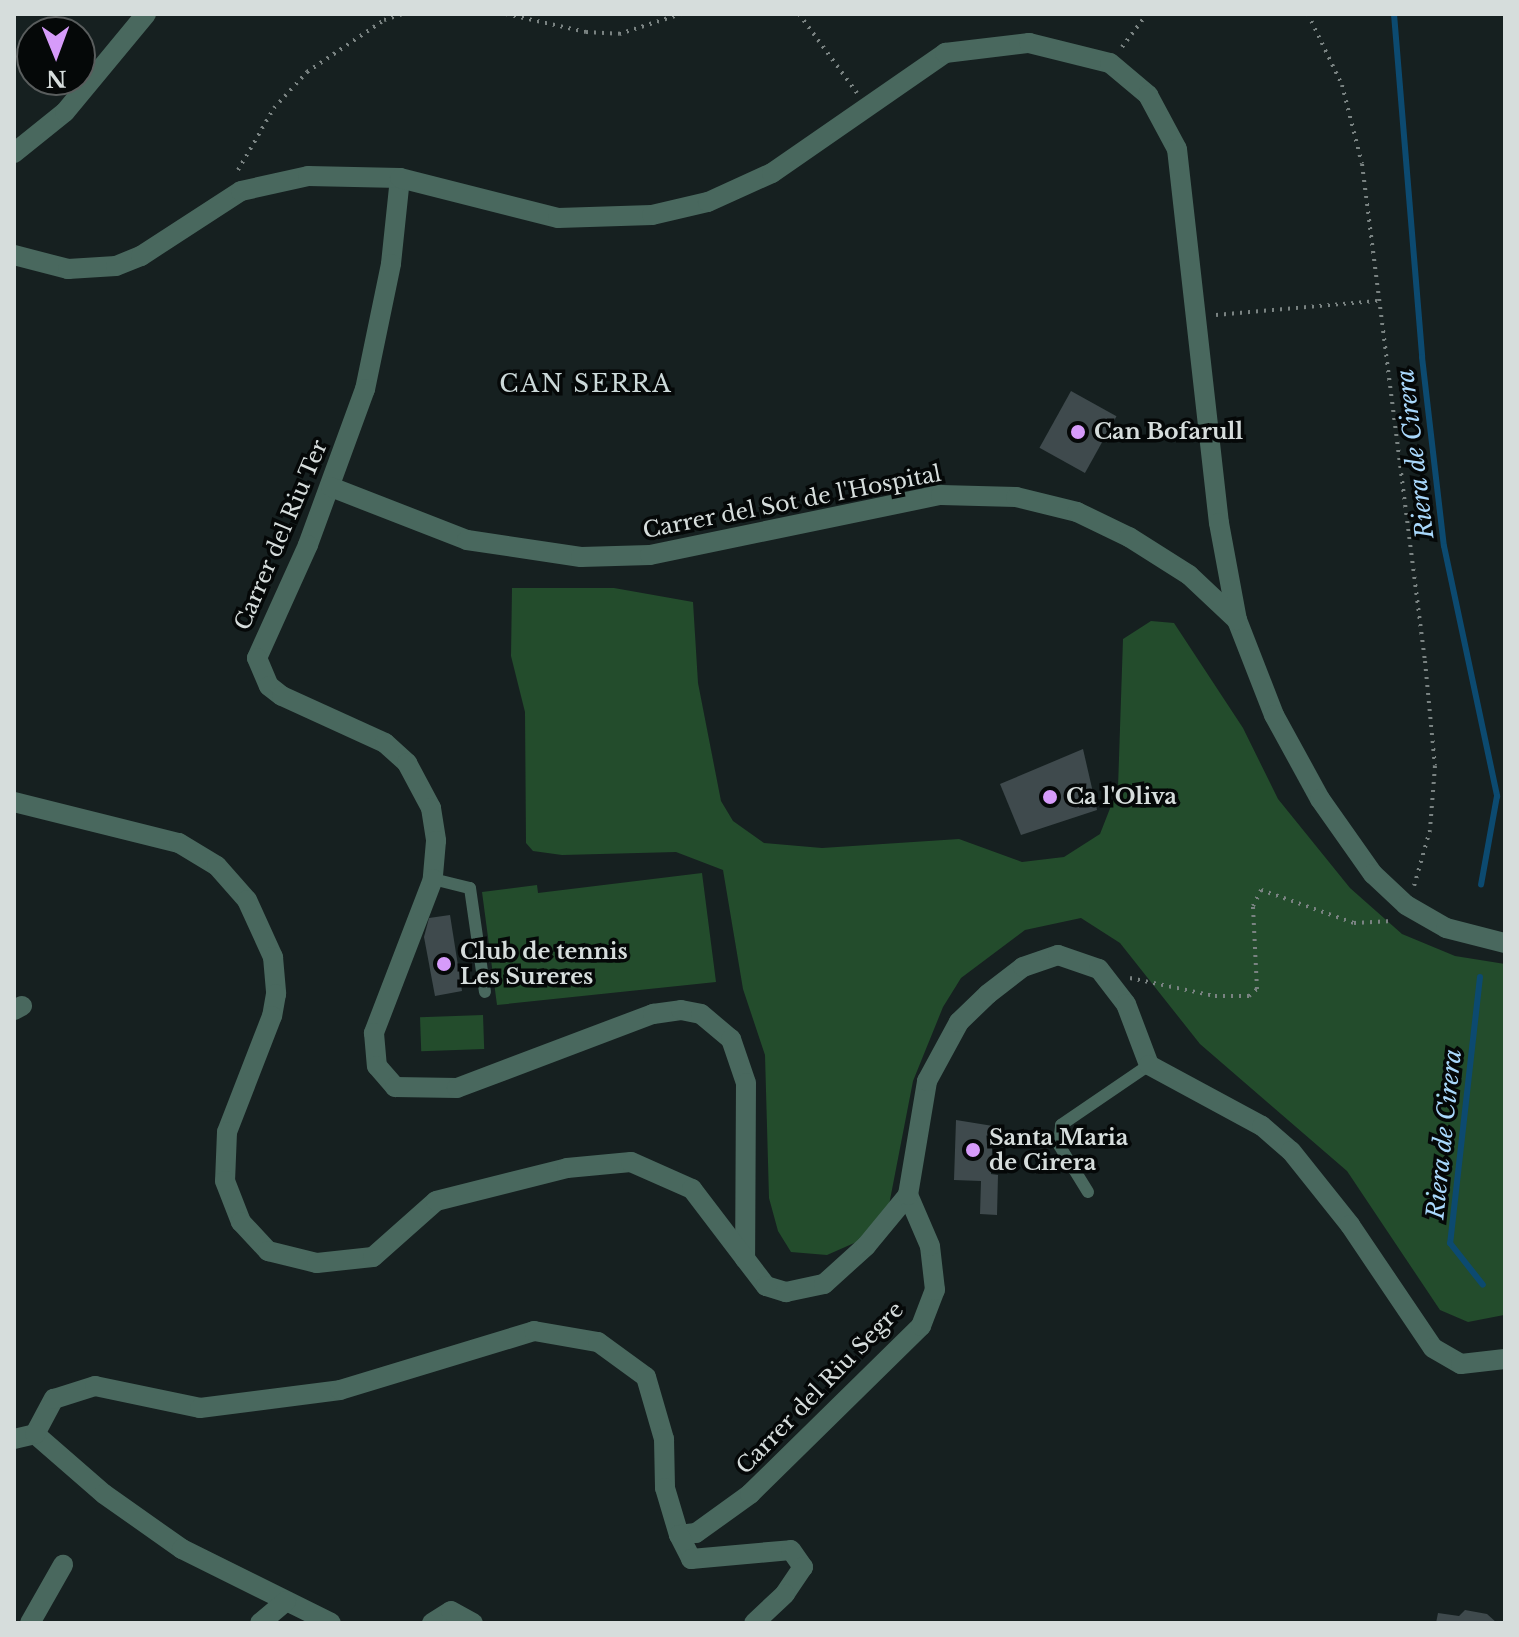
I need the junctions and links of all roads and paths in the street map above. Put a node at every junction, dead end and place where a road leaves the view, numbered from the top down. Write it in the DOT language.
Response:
graph roads {
  1 [pos="146,14"];
  2 [pos="403,14"];
  3 [pos="506,14"];
  4 [pos="681,14"];
  5 [pos="799,14"];
  6 [pos="1147,14"];
  7 [pos="1308,14"];
  8 [pos="1110,63"];
  9 [pos="866,105"];
  10 [pos="14,153"];
  11 [pos="400,178"];
  12 [pos="226,198"];
  13 [pos="14,255"];
  14 [pos="1377,301"];
  15 [pos="1196,316"];
  16 [pos="331,487"];
  17 [pos="1237,620"];
  18 [pos="16,801"];
  19 [pos="433,879"];
  20 [pos="1406,905"];
  21 [pos="1505,943"];
  22 [pos="1105,976"];
  23 [pos="485,992"];
  24 [pos="1149,1065"];
  25 [pos="1088,1192"];
  26 [pos="908,1195"];
  27 [pos="745,1259"];
  28 [pos="1505,1359"];
  29 [pos="35,1434"];
  30 [pos="14,1439"];
  31 [pos="679,1535"];
  32 [pos="63,1565"];
  33 [pos="286,1601"];
  34 [pos="325,1621"];
  35 [pos="30,1623"];
  36 [pos="260,1623"];
  37 [pos="432,1623"];
  38 [pos="473,1623"];
  39 [pos="754,1623"];
  1 -- 10 [label="street"];
  2 -- 12 [label="path"];
  3 -- 4 [label="path"];
  5 -- 9 [label="path"];
  6 -- 8 [label="path"];
  7 -- 14 [label="path"];
  8 -- 9 [label="street"];
  8 -- 15 [label="street"];
  9 -- 11 [label="street"];
  11 -- 12 [label="street"];
  11 -- 16 [label="street, Carrer del Riu Ter"];
  12 -- 13 [label="street"];
  14 -- 15 [label="path"];
  14 -- 20 [label="path"];
  15 -- 17 [label="street"];
  16 -- 17 [label="street, Carrer del Sot de l'Hospital"];
  16 -- 19 [label="street, Carrer del Riu Ter"];
  17 -- 20 [label="street"];
  18 -- 27 [label="street"];
  19 -- 23 [label="lane"];
  19 -- 27 [label="street, Carrer del Riu Ter"];
  20 -- 21 [label="street"];
  20 -- 22 [label="path"];
  22 -- 24 [label="street"];
  22 -- 26 [label="street"];
  24 -- 25 [label="lane"];
  24 -- 28 [label="street"];
  26 -- 27 [label="street"];
  26 -- 31 [label="street, Carrer del Riu Segre"];
  29 -- 30 [label="street"];
  29 -- 31 [label="street"];
  29 -- 33 [label="street"];
  31 -- 39 [label="street"];
  32 -- 35 [label="street"];
  33 -- 34 [label="street"];
  33 -- 36 [label="street"];
  37 -- 38 [label="street"];
}
